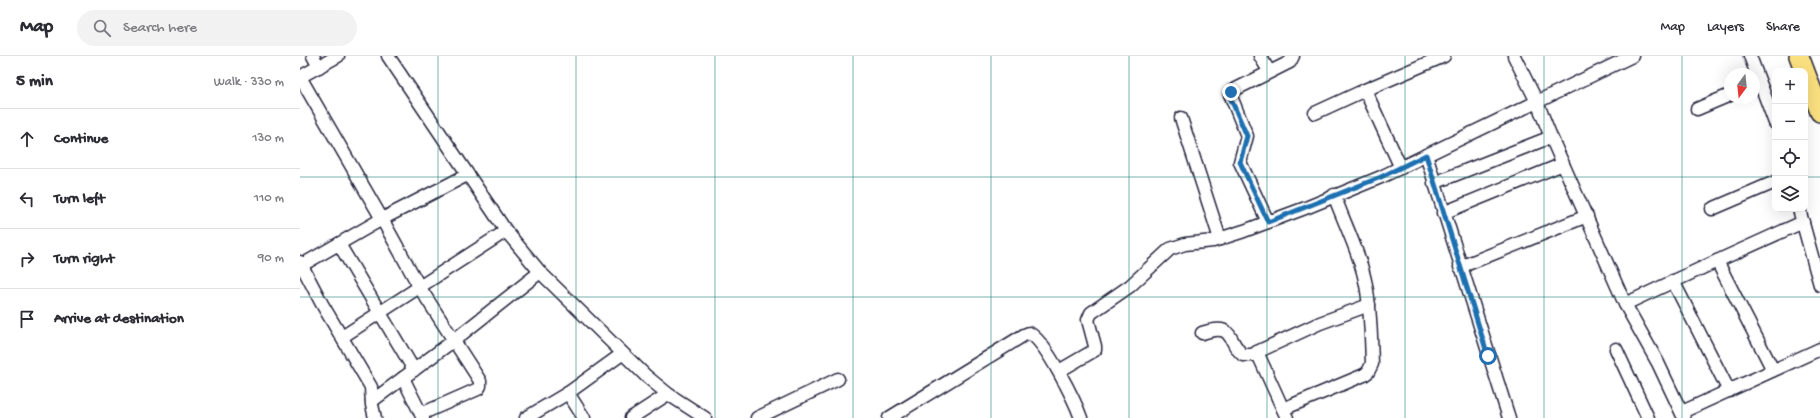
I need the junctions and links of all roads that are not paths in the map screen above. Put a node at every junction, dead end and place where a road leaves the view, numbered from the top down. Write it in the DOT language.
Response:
graph roads {
  1 [pos="338,56"];
  2 [pos="388,56"];
  3 [pos="1260,56"];
  4 [pos="1293,56"];
  5 [pos="1444,56"];
  6 [pos="1514,56"];
  7 [pos="1632,56"];
  8 [pos="1750,56"];
  9 [pos="1800,56"];
  10 [pos="316,61"];
  11 [pos="1754,68"];
  12 [pos="1269,71"];
  13 [pos="300,77"];
  14 [pos="1760,88"];
  15 [pos="1365,90"];
  16 [pos="1724,98"];
  17 [pos="1537,102"];
  18 [pos="1697,109"];
  19 [pos="1820,112"];
  20 [pos="1315,113"];
  21 [pos="1772,116"];
  22 [pos="1181,118"];
  23 [pos="1551,137"];
  24 [pos="1426,155"];
  25 [pos="1563,164"];
  26 [pos="1400,168"];
  27 [pos="467,175"];
  28 [pos="1434,183"];
  29 [pos="1772,183"];
  30 [pos="1334,195"];
  31 [pos="1712,209"];
  32 [pos="1800,212"];
  33 [pos="1443,213"];
  34 [pos="1587,216"];
  35 [pos="382,219"];
  36 [pos="1268,222"];
  37 [pos="1803,222"];
  38 [pos="506,231"];
  39 [pos="1220,239"];
  40 [pos="339,244"];
  41 [pos="1717,261"];
  42 [pos="301,264"];
  43 [pos="1460,267"];
  44 [pos="540,272"];
  45 [pos="1673,281"];
  46 [pos="1820,285"];
  47 [pos="420,288"];
  48 [pos="1625,304"];
  49 [pos="1369,305"];
  50 [pos="380,312"];
  51 [pos="1202,333"];
  52 [pos="342,337"];
  53 [pos="453,341"];
  54 [pos="1616,349"];
  55 [pos="1820,349"];
  56 [pos="1258,352"];
  57 [pos="622,354"];
  58 [pos="414,370"];
  59 [pos="1773,370"];
  60 [pos="1059,371"];
  61 [pos="403,378"];
  62 [pos="838,379"];
  63 [pos="1729,391"];
  64 [pos="568,393"];
  65 [pos="668,394"];
  66 [pos="372,401"];
  67 [pos="1285,413"];
  68 [pos="1683,415"];
  69 [pos="422,416"];
  70 [pos="375,418"];
  71 [pos="526,418"];
  72 [pos="584,418"];
  73 [pos="631,418"];
  74 [pos="705,418"];
  75 [pos="757,418"];
  76 [pos="889,418"];
  77 [pos="1081,418"];
  78 [pos="1509,418"];
  79 [pos="1648,418"];
  1 -- 10 [label="street"];
  2 -- 27 [label="street"];
  3 -- 12 [label="street"];
  4 -- 12 [label="street"];
  5 -- 15 [label="street"];
  6 -- 17 [label="street"];
  7 -- 17 [label="street"];
  8 -- 11 [label="street"];
  9 -- 19 [label="main road"];
  10 -- 13 [label="street"];
  12 -- 36 [label="street"];
  13 -- 35 [label="street"];
  14 -- 21 [label="street"];
  15 -- 20 [label="street"];
  15 -- 26 [label="street"];
  16 -- 18 [label="street"];
  17 -- 23 [label="street"];
  17 -- 24 [label="street"];
  22 -- 39 [label="street"];
  23 -- 25 [label="street"];
  23 -- 28 [label="street"];
  24 -- 26 [label="street"];
  24 -- 28 [label="street"];
  25 -- 33 [label="street"];
  25 -- 34 [label="street"];
  26 -- 30 [label="street"];
  27 -- 35 [label="street"];
  27 -- 38 [label="street"];
  28 -- 33 [label="street"];
  29 -- 31 [label="street"];
  30 -- 36 [label="street"];
  30 -- 49 [label="street"];
  32 -- 37 [label="street"];
  33 -- 43 [label="street"];
  34 -- 43 [label="street"];
  34 -- 48 [label="street"];
  35 -- 40 [label="street"];
  35 -- 47 [label="street"];
  36 -- 39 [label="street"];
  37 -- 41 [label="street"];
  37 -- 46 [label="street"];
  38 -- 44 [label="street"];
  38 -- 47 [label="street"];
  39 -- 60 [label="street"];
  40 -- 42 [label="street"];
  40 -- 50 [label="street"];
  41 -- 45 [label="street"];
  41 -- 59 [label="street"];
  42 -- 52 [label="street"];
  43 -- 78 [label="street"];
  44 -- 53 [label="street"];
  44 -- 57 [label="street"];
  45 -- 48 [label="street"];
  45 -- 63 [label="street"];
  47 -- 50 [label="street"];
  47 -- 53 [label="street"];
  48 -- 68 [label="street"];
  49 -- 56 [label="street"];
  49 -- 67 [label="street"];
  50 -- 52 [label="street"];
  50 -- 58 [label="street"];
  51 -- 56 [label="street"];
  52 -- 66 [label="street"];
  53 -- 58 [label="street"];
  53 -- 69 [label="street"];
  54 -- 79 [label="street"];
  55 -- 59 [label="street"];
  56 -- 67 [label="street"];
  57 -- 64 [label="street"];
  57 -- 65 [label="street"];
  58 -- 61 [label="street"];
  59 -- 63 [label="street"];
  60 -- 76 [label="street"];
  60 -- 77 [label="street"];
  61 -- 66 [label="street"];
  61 -- 69 [label="street"];
  62 -- 75 [label="street"];
  63 -- 68 [label="street"];
  64 -- 71 [label="street"];
  64 -- 72 [label="street"];
  65 -- 73 [label="street"];
  65 -- 74 [label="street"];
  66 -- 70 [label="street"];
}
